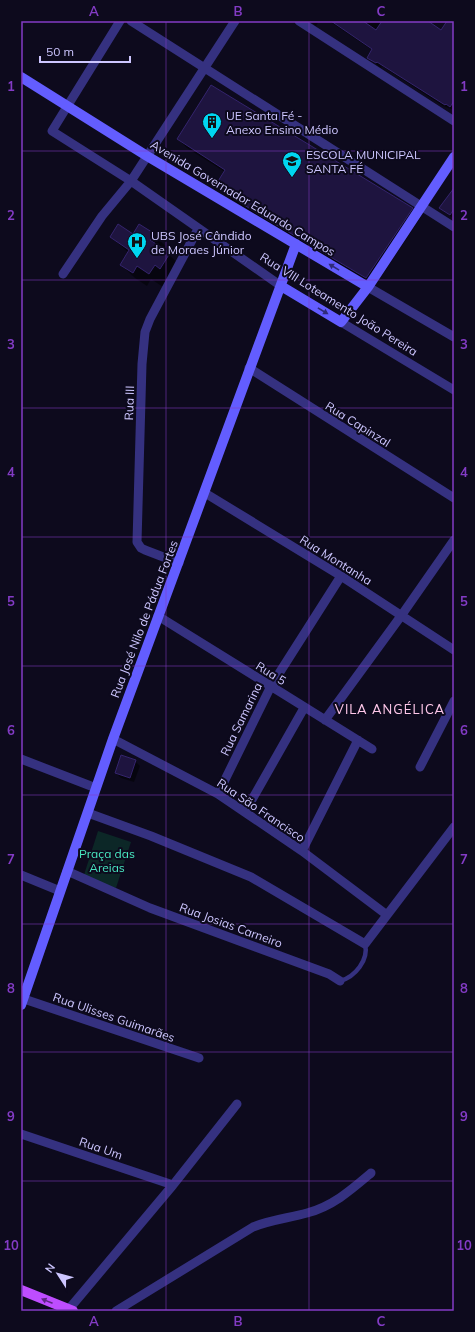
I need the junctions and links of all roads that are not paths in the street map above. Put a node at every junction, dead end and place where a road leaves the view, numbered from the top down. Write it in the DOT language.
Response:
graph roads {
  1 [pos="120,21"];
  2 [pos="131,21"];
  3 [pos="236,21"];
  4 [pos="299,21"];
  5 [pos="205,68"];
  6 [pos="21,78"];
  7 [pos="66,106"];
  8 [pos="454,121"];
  9 [pos="147,156"];
  10 [pos="454,157"];
  11 [pos="131,181"];
  12 [pos="420,206"];
  13 [pos="454,227"];
  14 [pos="198,229"];
  15 [pos="296,244"];
  16 [pos="63,274"];
  17 [pos="281,286"];
  18 [pos="368,287"];
  19 [pos="342,322"];
  20 [pos="454,337"];
  21 [pos="249,368"];
  22 [pos="454,390"];
  23 [pos="205,493"];
  24 [pos="454,498"];
  25 [pos="454,540"];
  26 [pos="179,563"];
  27 [pos="341,576"];
  28 [pos="158,616"];
  29 [pos="402,616"];
  30 [pos="454,650"];
  31 [pos="271,686"];
  32 [pos="454,701"];
  33 [pos="304,708"];
  34 [pos="325,720"];
  35 [pos="113,739"];
  36 [pos="358,740"];
  37 [pos="372,749"];
  38 [pos="21,759"];
  39 [pos="420,768"];
  40 [pos="96,788"];
  41 [pos="218,794"];
  42 [pos="245,812"];
  43 [pos="88,813"];
  44 [pos="454,827"];
  45 [pos="302,851"];
  46 [pos="67,871"];
  47 [pos="21,875"];
  48 [pos="60,891"];
  49 [pos="387,915"];
  50 [pos="365,944"];
  51 [pos="340,981"];
  52 [pos="22,1001"];
  53 [pos="199,1058"];
  54 [pos="237,1104"];
  55 [pos="21,1134"];
  56 [pos="371,1173"];
  57 [pos="173,1185"];
  58 [pos="21,1290"];
  59 [pos="71,1310"];
  60 [pos="116,1311"];
  1 -- 7 [label="street"];
  2 -- 5 [label="street"];
  3 -- 5 [label="street"];
  4 -- 8 [label="street"];
  5 -- 9 [label="street"];
  5 -- 12 [label="street"];
  6 -- 7 [label="street, Avenida Governador Eduardo Campos"];
  7 -- 9 [label="street, Avenida Governador Eduardo Campos"];
  7 -- 11 [label="street, Rua VIII Loteamento João Pereira"];
  9 -- 11 [label="street"];
  9 -- 15 [label="street, Avenida Governador Eduardo Campos"];
  10 -- 12 [label="street"];
  11 -- 14 [label="street, Rua VIII Loteamento João Pereira"];
  11 -- 16 [label="street"];
  12 -- 13 [label="street"];
  12 -- 18 [label="street"];
  14 -- 17 [label="street, Rua VIII Loteamento João Pereira"];
  14 -- 26 [label="street, Rua III"];
  15 -- 17 [label="street, Rua José Nilo de Pádua Fortes"];
  18 -- 15 [label="street, Avenida Governador Eduardo Campos, one-way"];
  17 -- 19 [label="street, Rua VIII Loteamento João Pereira, one-way"];
  17 -- 21 [label="street, Rua José Nilo de Pádua Fortes"];
  18 -- 19 [label="street"];
  18 -- 20 [label="street, Avenida Governador Eduardo Campos"];
  19 -- 22 [label="street, Rua VIII Loteamento João Pereira"];
  21 -- 23 [label="street, Rua José Nilo de Pádua Fortes"];
  21 -- 24 [label="street, Rua Capinzal"];
  23 -- 26 [label="street, Rua José Nilo de Pádua Fortes"];
  23 -- 27 [label="street, Rua Montanha"];
  25 -- 29 [label="street"];
  26 -- 28 [label="street, Rua José Nilo de Pádua Fortes"];
  27 -- 29 [label="street, Rua Montanha"];
  27 -- 31 [label="street, Rua Samarina"];
  28 -- 31 [label="street, Rua 5"];
  28 -- 35 [label="street, Rua José Nilo de Pádua Fortes"];
  29 -- 30 [label="street, Rua Montanha"];
  29 -- 34 [label="street"];
  31 -- 33 [label="street, Rua 5"];
  31 -- 41 [label="street, Rua Samarina"];
  32 -- 39 [label="street"];
  33 -- 34 [label="street, Rua 5"];
  33 -- 42 [label="street"];
  34 -- 36 [label="street, Rua 5"];
  35 -- 40 [label="street, Rua José Nilo de Pádua Fortes"];
  35 -- 41 [label="street, Rua São Francisco"];
  36 -- 37 [label="street, Rua 5"];
  36 -- 45 [label="street"];
  38 -- 40 [label="street"];
  40 -- 43 [label="street, Rua José Nilo de Pádua Fortes"];
  41 -- 42 [label="street, Rua São Francisco"];
  42 -- 45 [label="street, Rua São Francisco"];
  43 -- 46 [label="street, Rua José Nilo de Pádua Fortes"];
  43 -- 50 [label="street"];
  44 -- 49 [label="street"];
  45 -- 49 [label="street, Rua São Francisco"];
  46 -- 48 [label="street, Rua José Nilo de Pádua Fortes"];
  46 -- 51 [label="street, Rua Josias Carneiro"];
  47 -- 48 [label="street"];
  48 -- 52 [label="street, Rua José Nilo de Pádua Fortes"];
  49 -- 50 [label="street"];
  50 -- 51 [label="lane, Rua Josias Carneiro"];
  52 -- 53 [label="street, Rua Ulisses Guimarães"];
  54 -- 57 [label="street"];
  55 -- 57 [label="street, Rua Um"];
  56 -- 60 [label="street"];
  57 -- 59 [label="street"];
  59 -- 58 [label="main road, one-way"];
}
